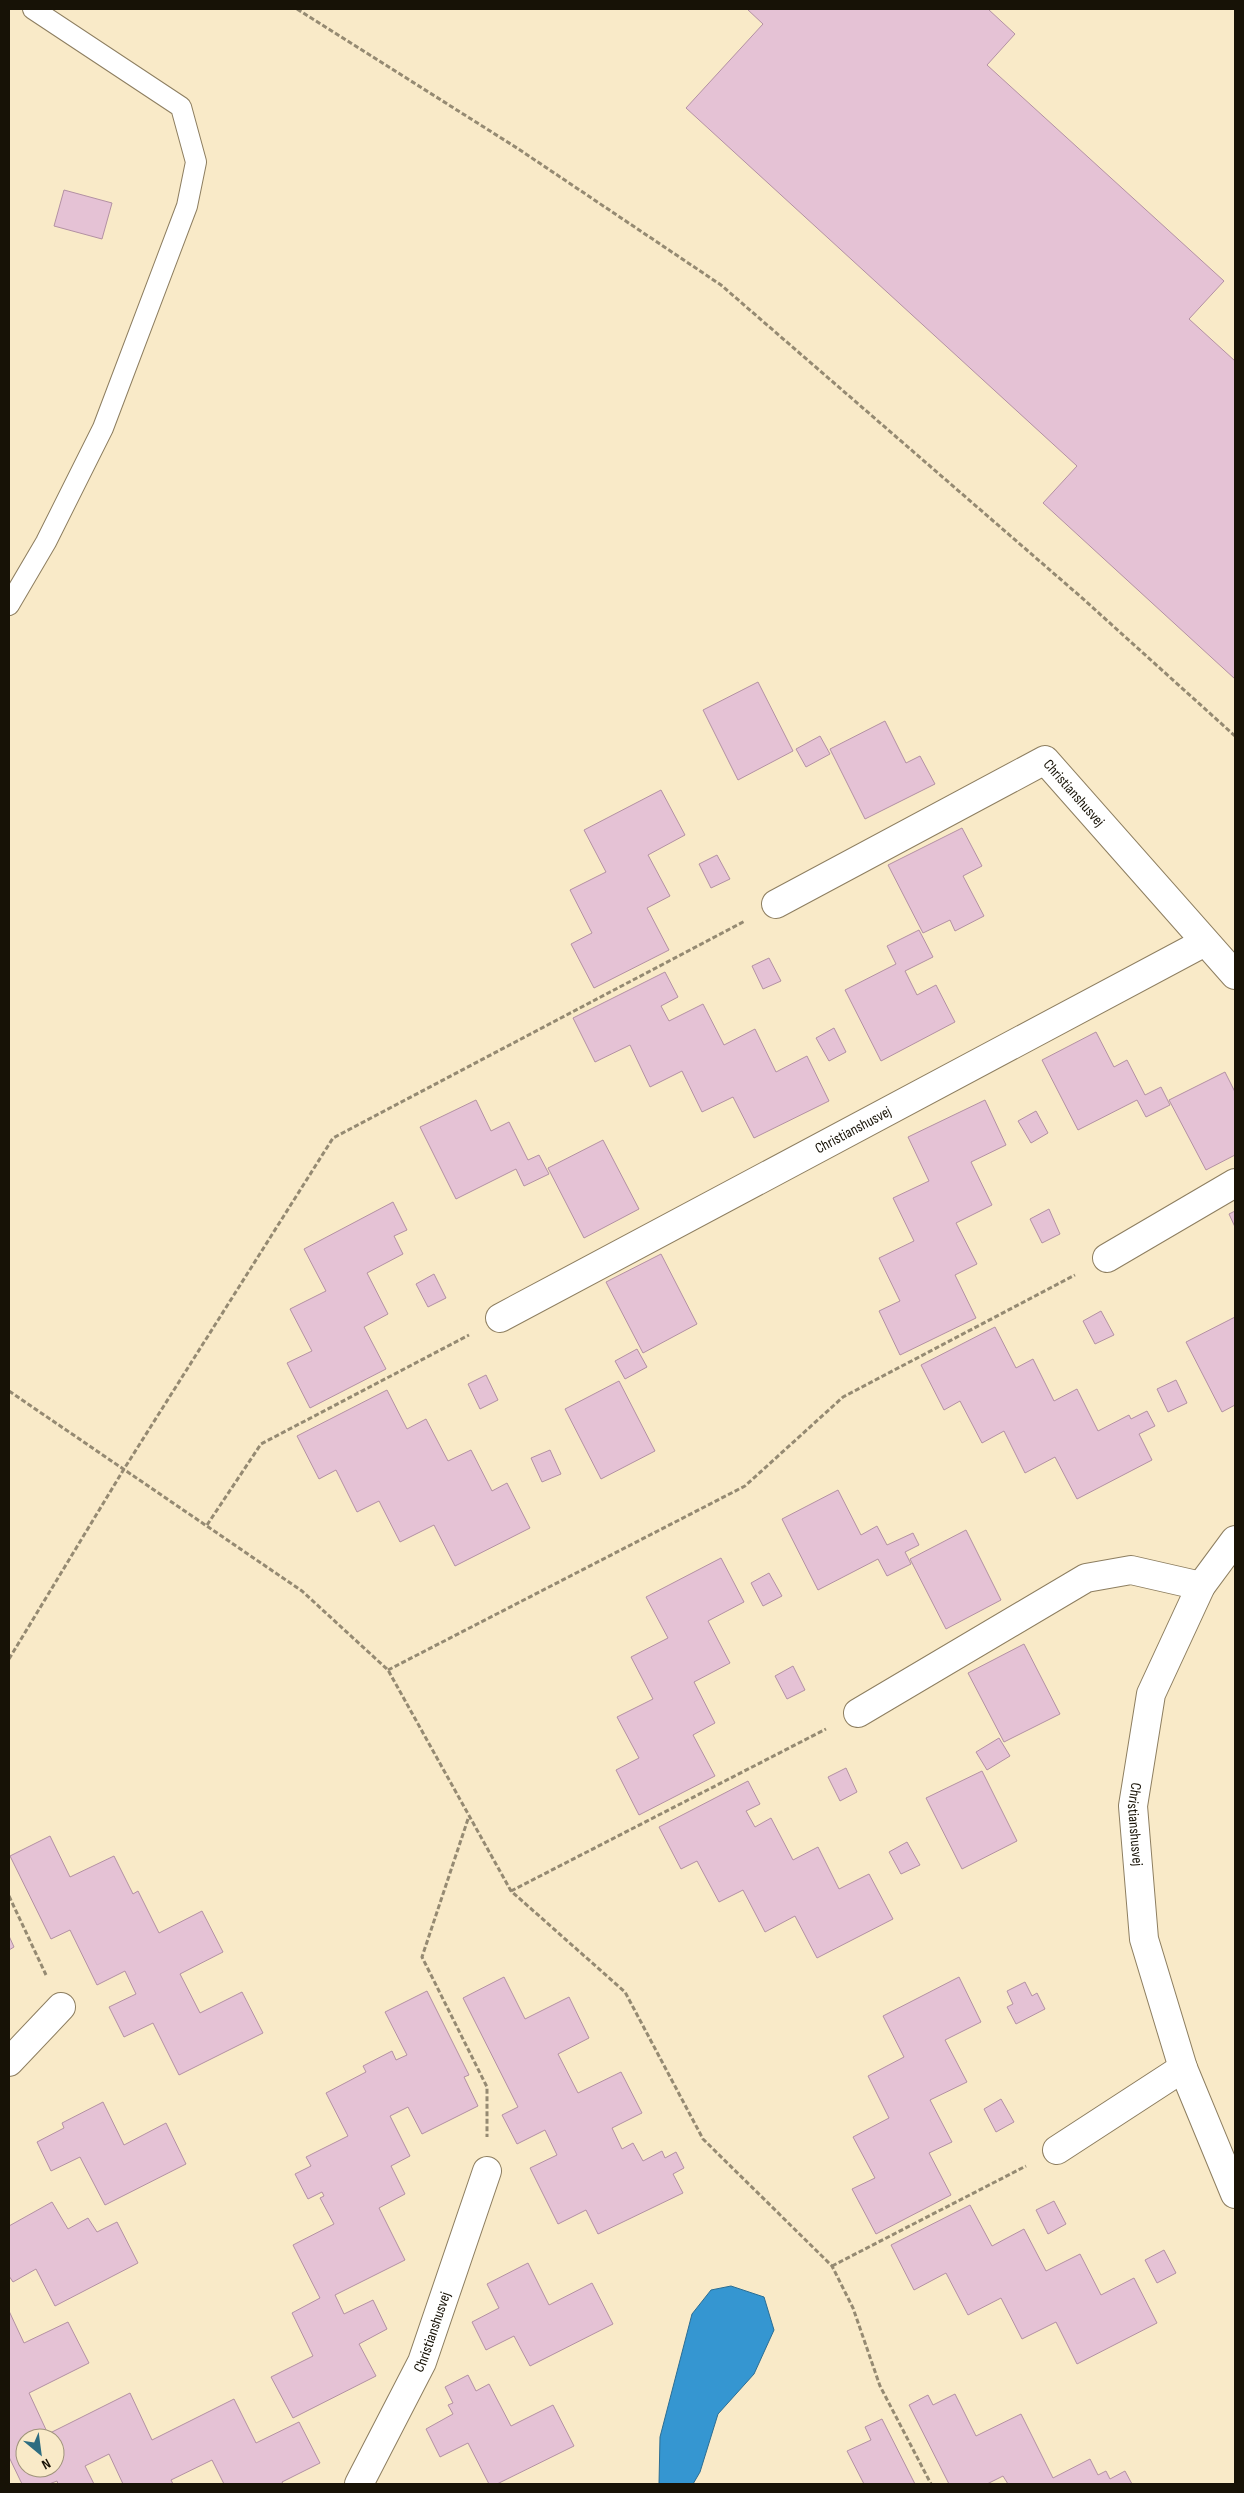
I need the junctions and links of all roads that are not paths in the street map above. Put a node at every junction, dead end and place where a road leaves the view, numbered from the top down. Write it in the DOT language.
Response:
graph roads {
  1 [pos="33,9"];
  2 [pos="9,605"];
  3 [pos="776,904"];
  4 [pos="1205,942"];
  5 [pos="1235,975"];
  6 [pos="1235,1183"];
  7 [pos="1107,1258"];
  8 [pos="500,1318"];
  9 [pos="1235,1540"];
  10 [pos="1201,1586"];
  11 [pos="858,1713"];
  12 [pos="61,2007"];
  13 [pos="9,2062"];
  14 [pos="1183,2068"];
  15 [pos="1058,2150"];
  16 [pos="487,2171"];
  17 [pos="1235,2194"];
  18 [pos="359,2484"];
  1 -- 2 [label="lane"];
  3 -- 4 [label="street, Christianshusvej"];
  4 -- 5 [label="street, Christianshusvej"];
  4 -- 8 [label="street, Christianshusvej"];
  6 -- 7 [label="street"];
  9 -- 10 [label="street, Christianshusvej"];
  10 -- 11 [label="street"];
  10 -- 14 [label="street, Christianshusvej"];
  12 -- 13 [label="street"];
  14 -- 15 [label="street"];
  14 -- 17 [label="street, Christianshusvej"];
  16 -- 18 [label="street, Christianshusvej"];
}
